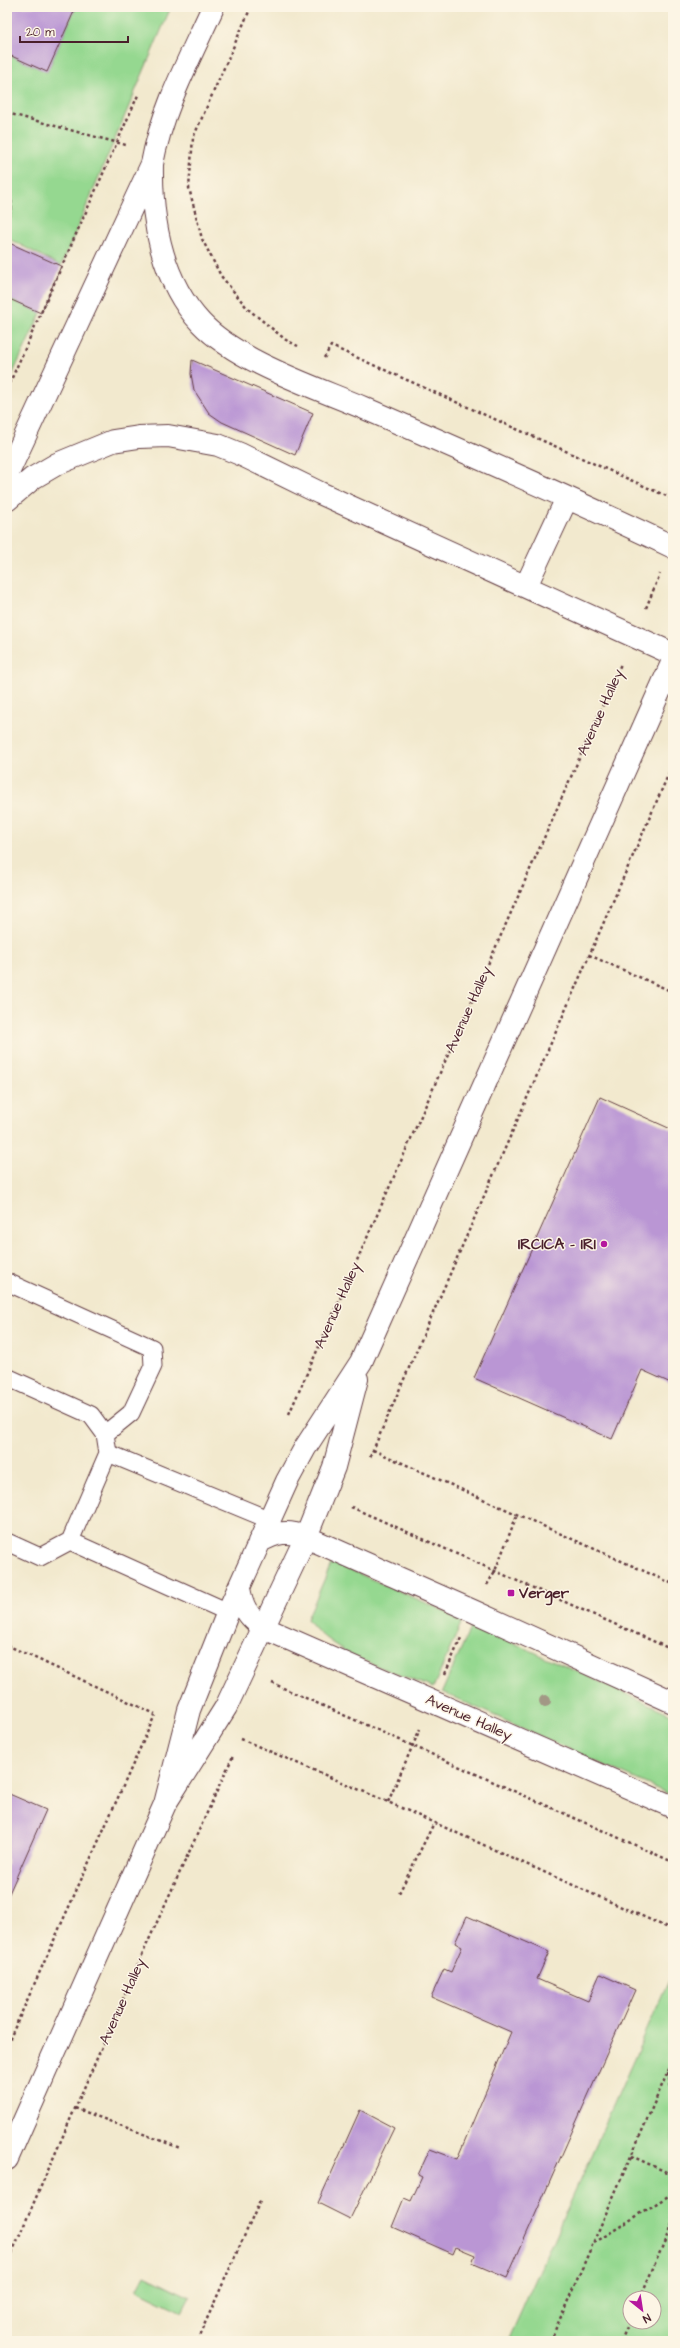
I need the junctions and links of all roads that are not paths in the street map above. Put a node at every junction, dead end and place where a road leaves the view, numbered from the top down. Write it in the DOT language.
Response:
graph roads {
  1 [pos="213,7"];
  2 [pos="153,158"];
  3 [pos="7,475"];
  4 [pos="567,498"];
  5 [pos="7,500"];
  6 [pos="673,547"];
  7 [pos="526,586"];
  8 [pos="673,654"];
  9 [pos="673,661"];
  10 [pos="7,1282"];
  11 [pos="361,1362"];
  12 [pos="7,1377"];
  13 [pos="105,1434"];
  14 [pos="108,1454"];
  15 [pos="270,1520"];
  16 [pos="306,1537"];
  17 [pos="70,1541"];
  18 [pos="7,1542"];
  19 [pos="260,1542"];
  20 [pos="240,1588"];
  21 [pos="228,1612"];
  22 [pos="264,1628"];
  23 [pos="673,1702"];
  24 [pos="165,1804"];
  25 [pos="673,1807"];
  26 [pos="7,2159"];
  1 -- 2 [label="street"];
  2 -- 3 [label="street"];
  2 -- 4 [label="street"];
  4 -- 6 [label="street"];
  4 -- 7 [label="street"];
  5 -- 7 [label="street"];
  7 -- 8 [label="street"];
  9 -- 11 [label="street"];
  10 -- 13 [label="lane"];
  11 -- 15 [label="street"];
  11 -- 16 [label="street"];
  12 -- 13 [label="lane"];
  13 -- 14 [label="lane"];
  14 -- 15 [label="lane"];
  14 -- 17 [label="lane"];
  15 -- 19 [label="street"];
  16 -- 19 [label="street"];
  16 -- 22 [label="street"];
  16 -- 23 [label="street"];
  17 -- 18 [label="lane"];
  17 -- 21 [label="lane"];
  19 -- 20 [label="street"];
  20 -- 21 [label="street"];
  20 -- 22 [label="street, Avenue Halley"];
  21 -- 24 [label="street"];
  22 -- 24 [label="street"];
  22 -- 25 [label="street, Avenue Halley"];
  24 -- 26 [label="street"];
}
